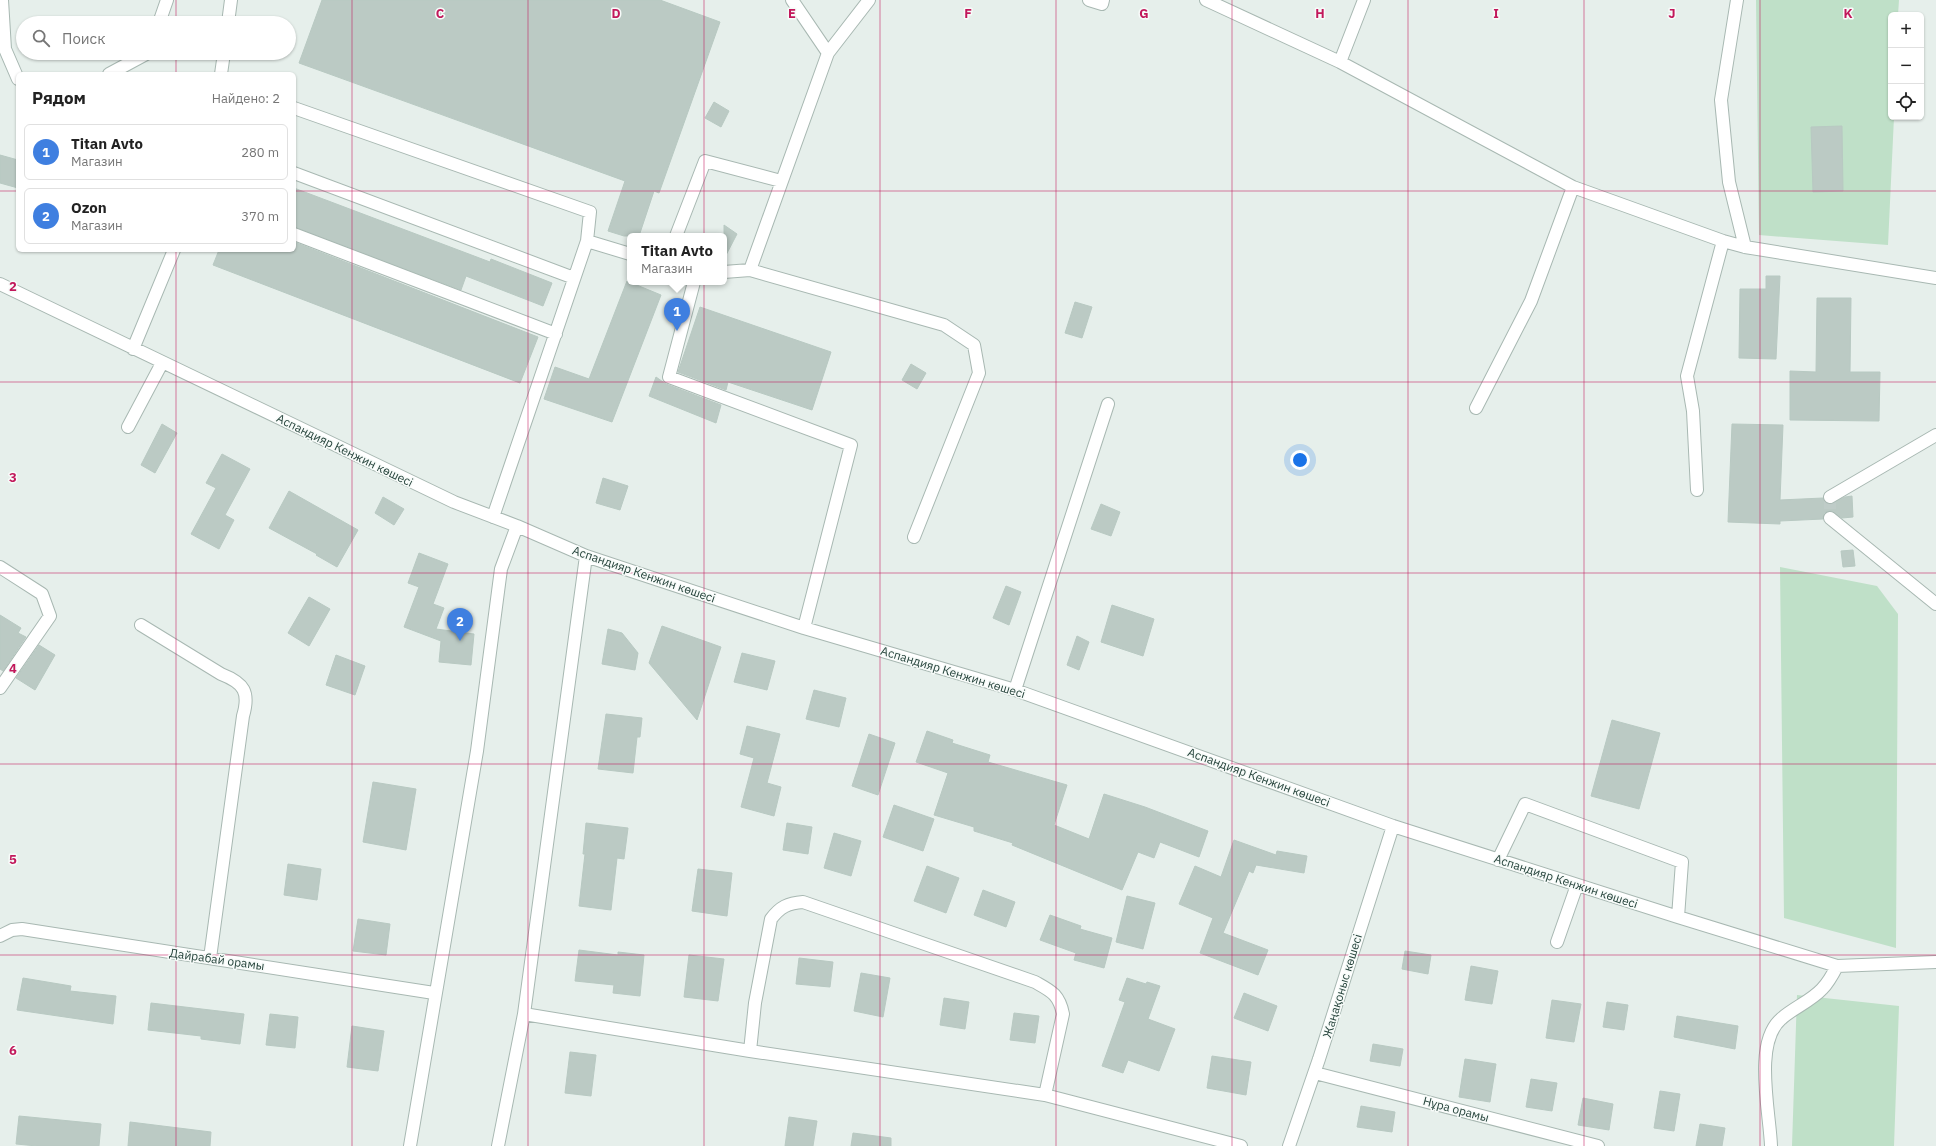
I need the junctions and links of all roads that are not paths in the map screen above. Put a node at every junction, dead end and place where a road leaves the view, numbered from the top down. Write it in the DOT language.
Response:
graph roads {
  1 [pos="2,0"];
  2 [pos="167,0"];
  3 [pos="231,0"];
  4 [pos="792,0"];
  5 [pos="869,0"];
  6 [pos="1089,0"];
  7 [pos="1103,0"];
  8 [pos="1206,0"];
  9 [pos="1364,0"];
  10 [pos="1737,0"];
  11 [pos="161,16"];
  12 [pos="229,16"];
  13 [pos="3,50"];
  14 [pos="828,54"];
  15 [pos="135,60"];
  16 [pos="223,60"];
  17 [pos="1340,62"];
  18 [pos="113,72"];
  19 [pos="221,72"];
  20 [pos="16,75"];
  21 [pos="296,109"];
  22 [pos="296,174"];
  23 [pos="781,180"];
  24 [pos="1572,187"];
  25 [pos="677,233"];
  26 [pos="296,235"];
  27 [pos="587,241"];
  28 [pos="1723,241"];
  29 [pos="1745,247"];
  30 [pos="173,252"];
  31 [pos="627,253"];
  32 [pos="750,270"];
  33 [pos="727,272"];
  34 [pos="574,278"];
  35 [pos="1936,278"];
  36 [pos="0,284"];
  37 [pos="693,285"];
  38 [pos="556,334"];
  39 [pos="133,349"];
  40 [pos="162,363"];
  41 [pos="1108,404"];
  42 [pos="1476,408"];
  43 [pos="128,427"];
  44 [pos="1936,435"];
  45 [pos="1697,490"];
  46 [pos="1830,497"];
  47 [pos="493,517"];
  48 [pos="1830,518"];
  49 [pos="517,526"];
  50 [pos="914,537"];
  51 [pos="586,556"];
  52 [pos="0,567"];
  53 [pos="1936,604"];
  54 [pos="141,625"];
  55 [pos="804,628"];
  56 [pos="0,688"];
  57 [pos="1015,690"];
  58 [pos="1393,826"];
  59 [pos="1498,860"];
  60 [pos="1577,885"];
  61 [pos="1678,917"];
  62 [pos="0,936"];
  63 [pos="1557,942"];
  64 [pos="210,958"];
  65 [pos="1936,962"];
  66 [pos="1837,966"];
  67 [pos="434,993"];
  68 [pos="524,1014"];
  69 [pos="750,1051"];
  70 [pos="1315,1073"];
  71 [pos="1045,1095"];
  72 [pos="410,1146"];
  73 [pos="498,1146"];
  74 [pos="1241,1146"];
  75 [pos="1289,1146"];
  76 [pos="1598,1146"];
  77 [pos="1771,1146"];
  1 -- 13 [label="street"];
  2 -- 11 [label="street"];
  3 -- 12 [label="street"];
  4 -- 14 [label="street"];
  5 -- 14 [label="street"];
  6 -- 7 [label="street"];
  8 -- 17 [label="street"];
  9 -- 17 [label="street"];
  10 -- 29 [label="street"];
  13 -- 20 [label="street"];
  14 -- 23 [label="street"];
  15 -- 18 [label="street"];
  16 -- 19 [label="street"];
  17 -- 24 [label="street"];
  21 -- 27 [label="street"];
  22 -- 34 [label="street"];
  23 -- 25 [label="street"];
  23 -- 32 [label="street"];
  24 -- 28 [label="street"];
  24 -- 42 [label="street"];
  26 -- 38 [label="street"];
  27 -- 31 [label="street"];
  27 -- 34 [label="street"];
  28 -- 29 [label="street"];
  28 -- 45 [label="street"];
  29 -- 35 [label="street"];
  30 -- 39 [label="street"];
  32 -- 33 [label="street"];
  32 -- 50 [label="street"];
  34 -- 38 [label="street"];
  36 -- 39 [label="street, Аспандияр Кенжин көшесі"];
  37 -- 55 [label="street"];
  38 -- 47 [label="street"];
  39 -- 40 [label="street, Аспандияр Кенжин көшесі"];
  40 -- 43 [label="street"];
  40 -- 47 [label="street, Аспандияр Кенжин көшесі"];
  41 -- 57 [label="street"];
  44 -- 46 [label="street"];
  47 -- 49 [label="street, Аспандияр Кенжин көшесі"];
  48 -- 53 [label="street"];
  49 -- 51 [label="street, Аспандияр Кенжин көшесі"];
  49 -- 67 [label="street"];
  51 -- 55 [label="street, Аспандияр Кенжин көшесі"];
  51 -- 68 [label="street"];
  52 -- 56 [label="street"];
  54 -- 64 [label="street"];
  55 -- 57 [label="street, Аспандияр Кенжин көшесі"];
  57 -- 58 [label="street, Аспандияр Кенжин көшесі"];
  58 -- 59 [label="street, Аспандияр Кенжин көшесі"];
  58 -- 70 [label="street, Жаңақоныс көшесі"];
  59 -- 60 [label="street, Аспандияр Кенжин көшесі"];
  59 -- 61 [label="street"];
  60 -- 61 [label="street, Аспандияр Кенжин көшесі"];
  60 -- 63 [label="street"];
  61 -- 66 [label="street, Аспандияр Кенжин көшесі"];
  62 -- 64 [label="street, Дайрабай орамы"];
  64 -- 67 [label="street, Дайрабай орамы"];
  65 -- 66 [label="street, Аспандияр Кенжин көшесі"];
  66 -- 77 [label="street"];
  67 -- 72 [label="street"];
  68 -- 69 [label="street"];
  68 -- 73 [label="street"];
  69 -- 71 [label="street"];
  69 -- 71 [label="street"];
  70 -- 75 [label="street, Жаңақоныс көшесі"];
  70 -- 76 [label="street, Нұра орамы"];
  71 -- 74 [label="street"];
}
